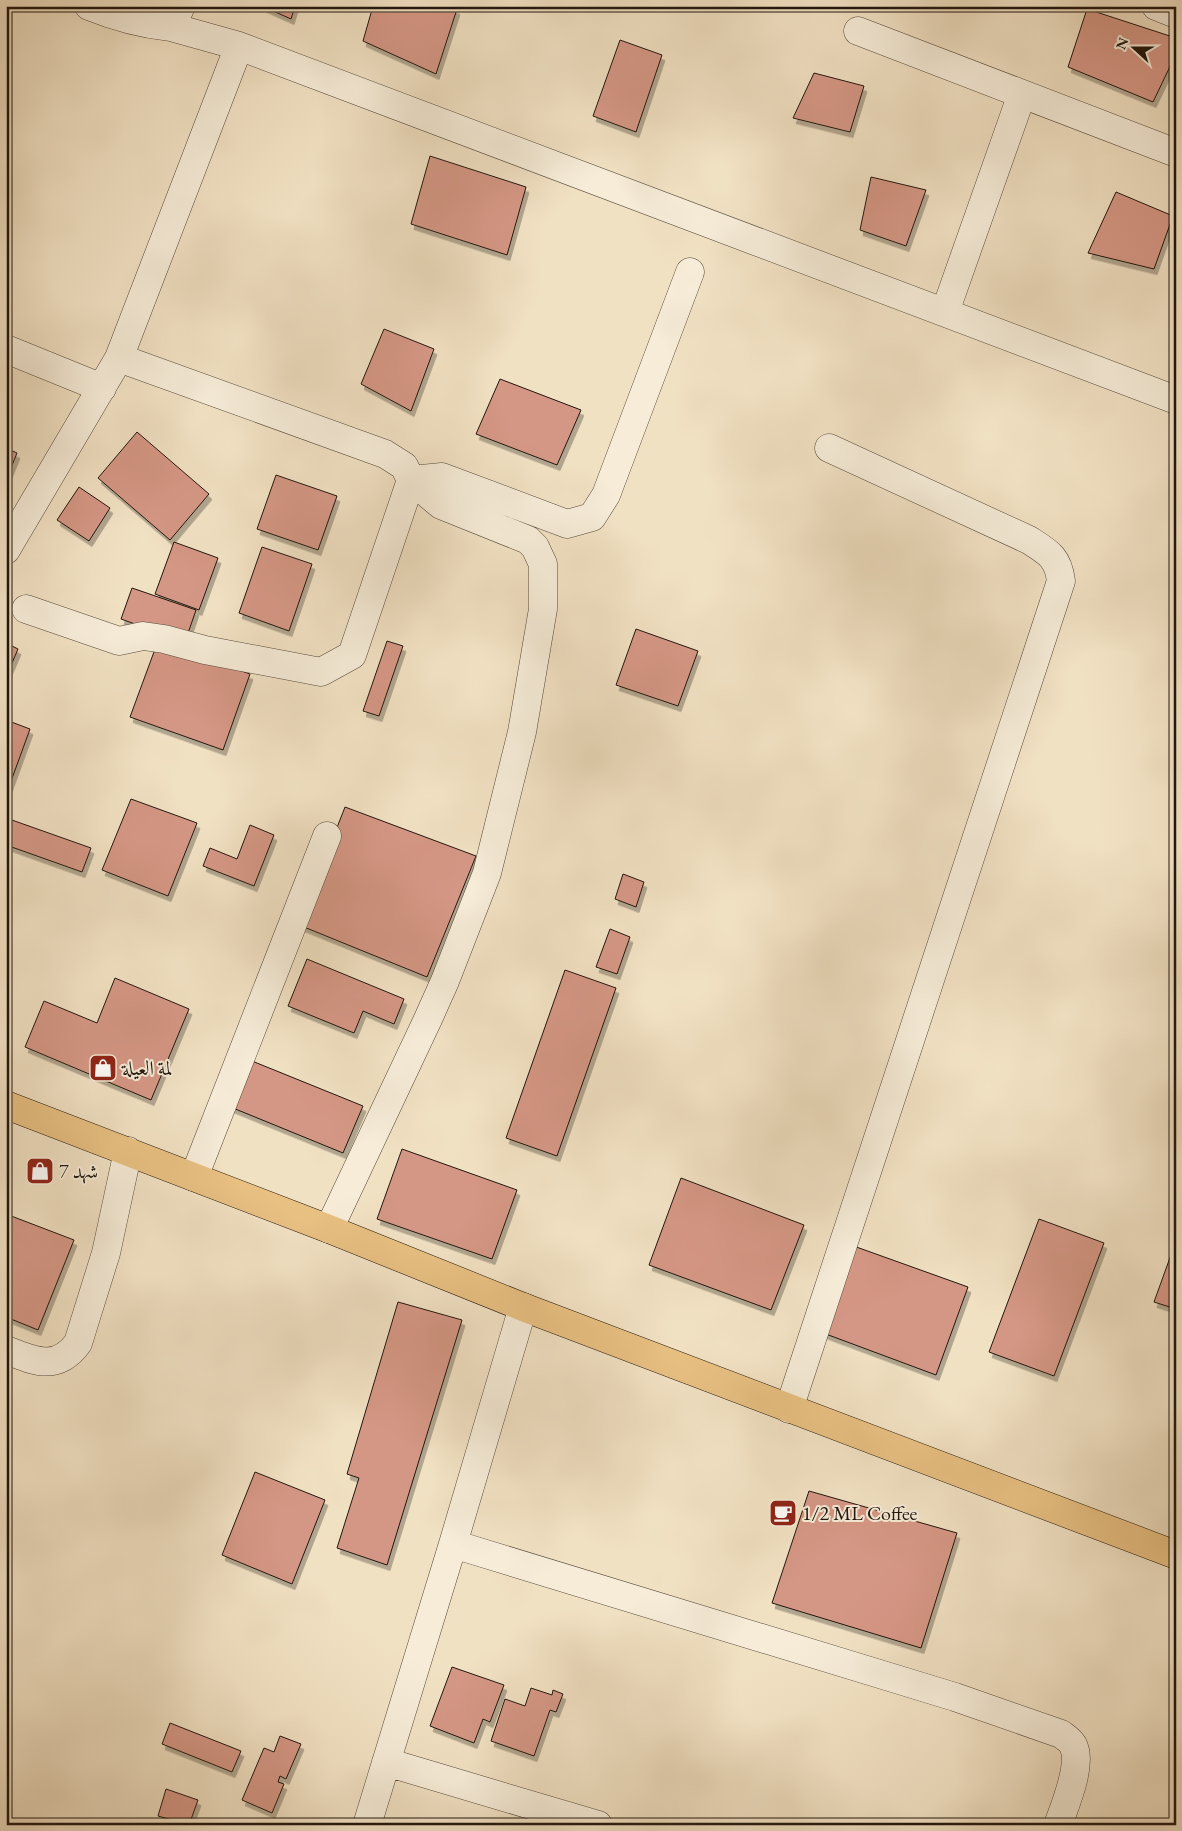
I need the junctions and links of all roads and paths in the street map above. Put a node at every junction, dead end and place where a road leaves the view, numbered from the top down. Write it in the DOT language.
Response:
graph roads {
  1 [pos="89,6"];
  2 [pos="1156,6"];
  3 [pos="1176,14"];
  4 [pos="176,16"];
  5 [pos="858,31"];
  6 [pos="239,46"];
  7 [pos="1022,94"];
  8 [pos="1176,153"];
  9 [pos="690,272"];
  10 [pos="945,312"];
  11 [pos="6,349"];
  12 [pos="119,358"];
  13 [pos="102,388"];
  14 [pos="1176,400"];
  15 [pos="829,448"];
  16 [pos="411,480"];
  17 [pos="6,550"];
  18 [pos="26,609"];
  19 [pos="327,836"];
  20 [pos="6,1105"];
  21 [pos="128,1151"];
  22 [pos="194,1177"];
  23 [pos="329,1229"];
  24 [pos="523,1307"];
  25 [pos="6,1350"];
  26 [pos="789,1409"];
  27 [pos="454,1544"];
  28 [pos="1176,1555"];
  29 [pos="386,1762"];
  30 [pos="367,1825"];
  31 [pos="598,1825"];
  32 [pos="1058,1825"];
  1 -- 4 [label="street"];
  2 -- 3 [label="street"];
  4 -- 6 [label="street"];
  5 -- 7 [label="street"];
  6 -- 10 [label="street"];
  6 -- 12 [label="street"];
  7 -- 8 [label="street"];
  7 -- 10 [label="street"];
  9 -- 16 [label="street"];
  10 -- 14 [label="street"];
  11 -- 13 [label="street"];
  12 -- 13 [label="street"];
  12 -- 16 [label="street"];
  13 -- 17 [label="street"];
  15 -- 26 [label="street"];
  16 -- 18 [label="street"];
  16 -- 23 [label="street"];
  19 -- 22 [label="street"];
  20 -- 21 [label="main road"];
  21 -- 22 [label="main road"];
  21 -- 25 [label="street"];
  22 -- 23 [label="main road"];
  23 -- 24 [label="main road"];
  24 -- 26 [label="main road"];
  24 -- 27 [label="street"];
  26 -- 28 [label="main road"];
  27 -- 29 [label="street"];
  27 -- 32 [label="street"];
  29 -- 30 [label="street"];
  29 -- 31 [label="street"];
}
